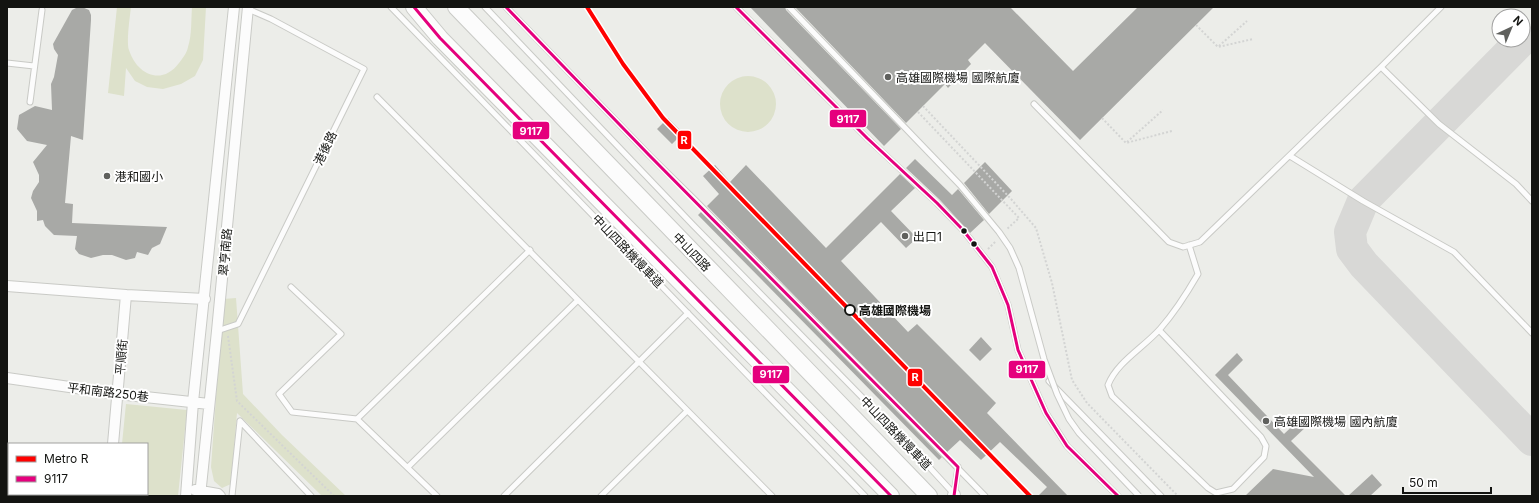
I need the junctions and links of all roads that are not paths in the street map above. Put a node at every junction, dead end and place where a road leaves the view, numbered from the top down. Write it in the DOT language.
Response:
graph roads {
  1 [pos="234,7"];
  2 [pos="391,7"];
  3 [pos="414,7"];
  4 [pos="456,7"];
  5 [pos="485,7"];
  6 [pos="506,7"];
  7 [pos="736,7"];
  8 [pos="789,7"];
  9 [pos="1441,7"];
  10 [pos="248,8"];
  11 [pos="42,10"];
  12 [pos="7,63"];
  13 [pos="34,66"];
  14 [pos="1381,67"];
  15 [pos="377,97"];
  16 [pos="30,102"];
  17 [pos="1034,104"];
  18 [pos="1290,156"];
  19 [pos="1532,201"];
  20 [pos="1189,245"];
  21 [pos="530,250"];
  22 [pos="7,286"];
  23 [pos="291,287"];
  24 [pos="126,295"];
  25 [pos="205,299"];
  26 [pos="578,300"];
  27 [pos="688,313"];
  28 [pos="222,329"];
  29 [pos="1160,330"];
  30 [pos="1532,333"];
  31 [pos="639,362"];
  32 [pos="7,378"];
  33 [pos="1049,381"];
  34 [pos="118,394"];
  35 [pos="193,402"];
  36 [pos="209,404"];
  37 [pos="687,411"];
  38 [pos="357,419"];
  39 [pos="113,443"];
  40 [pos="408,467"];
  41 [pos="958,467"];
  42 [pos="186,492"];
  43 [pos="200,493"];
  44 [pos="220,496"];
  45 [pos="232,496"];
  46 [pos="311,496"];
  47 [pos="437,496"];
  48 [pos="504,496"];
  49 [pos="601,496"];
  50 [pos="772,496"];
  51 [pos="865,496"];
  52 [pos="890,496"];
  53 [pos="929,496"];
  54 [pos="955,496"];
  55 [pos="985,496"];
  56 [pos="1118,496"];
  57 [pos="1139,496"];
  58 [pos="1161,496"];
  1 -- 25 [label="street, 翠亨南路"];
  2 -- 27 [label="lane, 中山四路機慢車道"];
  3 -- 52 [label="main road"];
  4 -- 53 [label="main road, 中山四路"];
  5 -- 54 [label="lane, 中山四路機慢車道"];
  6 -- 41 [label="lane"];
  7 -- 56 [label="lane"];
  8 -- 57 [label="lane, bridge"];
  9 -- 14 [label="lane"];
  10 -- 28 [label="street, 翠亨南路"];
  10 -- 28 [label="lane, 港後路"];
  11 -- 13 [label="lane"];
  12 -- 13 [label="lane"];
  13 -- 16 [label="lane"];
  14 -- 18 [label="lane"];
  14 -- 19 [label="lane"];
  15 -- 21 [label="lane"];
  17 -- 20 [label="lane"];
  18 -- 20 [label="lane"];
  18 -- 30 [label="lane"];
  20 -- 29 [label="lane"];
  21 -- 26 [label="lane"];
  21 -- 38 [label="lane"];
  22 -- 24 [label="street"];
  23 -- 38 [label="lane"];
  24 -- 25 [label="street"];
  24 -- 34 [label="street, 平順街"];
  25 -- 35 [label="street, 翠亨南路"];
  26 -- 31 [label="lane"];
  26 -- 40 [label="lane"];
  27 -- 31 [label="lane"];
  27 -- 51 [label="lane, 中山四路機慢車道"];
  28 -- 36 [label="street, 翠亨南路"];
  29 -- 29 [label="lane"];
  31 -- 37 [label="lane"];
  31 -- 48 [label="lane"];
  32 -- 34 [label="street, 平和南路250巷"];
  33 -- 58 [label="lane"];
  34 -- 35 [label="street, 平和南路250巷"];
  34 -- 39 [label="street, 平順街"];
  35 -- 36 [label="street, 平和南路250巷"];
  35 -- 42 [label="street, 翠亨南路"];
  36 -- 43 [label="street, 翠亨南路"];
  37 -- 49 [label="lane"];
  37 -- 50 [label="lane"];
  38 -- 40 [label="lane"];
  40 -- 47 [label="lane"];
  41 -- 54 [label="lane"];
  41 -- 55 [label="lane"];
  42 -- 43 [label="street"];
  43 -- 44 [label="street"];
  45 -- 46 [label="lane"];
}
